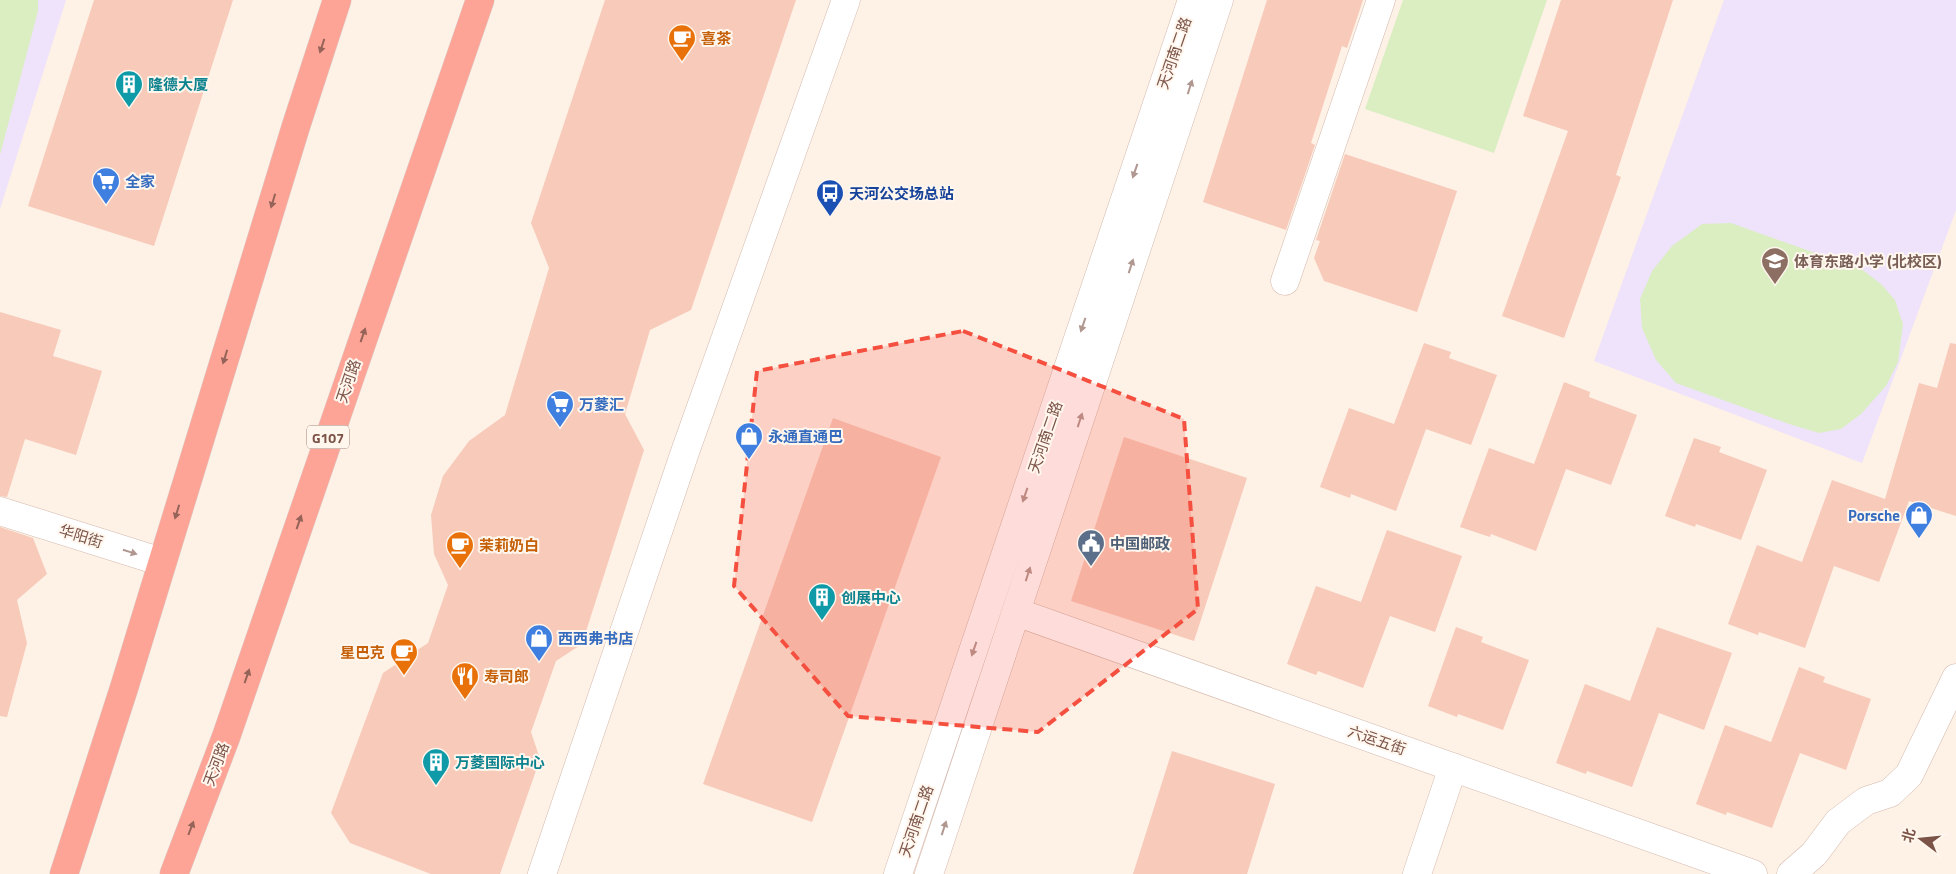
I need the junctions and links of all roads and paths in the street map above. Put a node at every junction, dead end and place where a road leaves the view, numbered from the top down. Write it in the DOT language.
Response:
graph roads {
  1 [pos="337,0"];
  2 [pos="480,0"];
  3 [pos="846,0"];
  4 [pos="1192,0"];
  5 [pos="1219,0"];
  6 [pos="1381,0"];
  7 [pos="1285,281"];
  8 [pos="0,511"];
  9 [pos="162,562"];
  10 [pos="1016,612"];
  11 [pos="1956,678"];
  12 [pos="1453,767"];
  13 [pos="1743,872"];
  14 [pos="64,874"];
  15 [pos="174,874"];
  16 [pos="542,874"];
  17 [pos="898,874"];
  18 [pos="928,874"];
  19 [pos="1417,874"];
  20 [pos="1791,874"];
  1 -- 9 [label="highway, one-way"];
  15 -- 2 [label="highway, 天河路 / G107, one-way"];
  3 -- 16 [label="street"];
  4 -- 17 [label="street, 天河南二路, one-way"];
  10 -- 5 [label="street, 天河南二路, one-way"];
  6 -- 7 [label="street"];
  8 -- 9 [label="street, 华阳街, one-way"];
  9 -- 14 [label="highway"];
  10 -- 12 [label="street, 六运五街"];
  18 -- 10 [label="street, 天河南二路, one-way"];
  11 -- 20 [label="street"];
  12 -- 13 [label="street, 六运五街"];
  12 -- 19 [label="street"];
}
